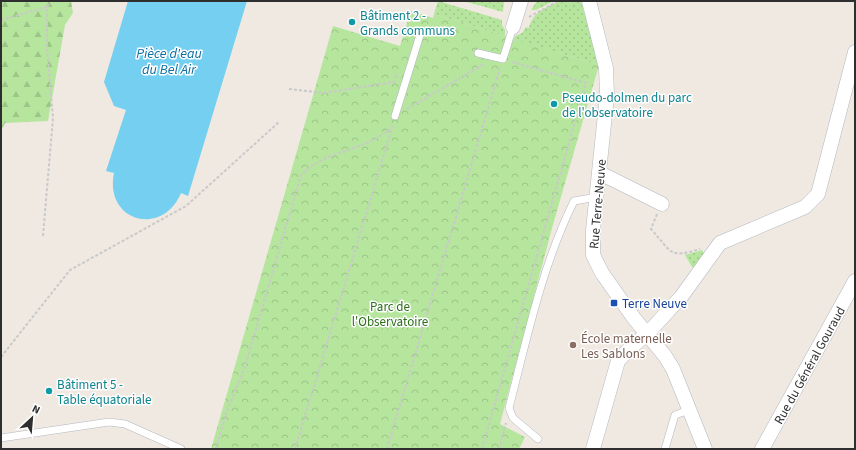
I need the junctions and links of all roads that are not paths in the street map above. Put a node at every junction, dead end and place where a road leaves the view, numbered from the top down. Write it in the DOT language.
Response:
graph roads {
  1 [pos="521,1"];
  2 [pos="589,1"];
  3 [pos="513,27"];
  4 [pos="420,35"];
  5 [pos="855,52"];
  6 [pos="478,53"];
  7 [pos="395,116"];
  8 [pos="600,172"];
  9 [pos="597,198"];
  10 [pos="662,204"];
  11 [pos="855,281"];
  12 [pos="647,334"];
  13 [pos="689,410"];
  14 [pos="2,436"];
  15 [pos="538,440"];
  16 [pos="181,449"];
  17 [pos="593,449"];
  18 [pos="665,449"];
  19 [pos="705,449"];
  20 [pos="762,449"];
  1 -- 3 [label="street"];
  2 -- 8 [label="street, Rue Terre-Neuve"];
  3 -- 6 [label="lane"];
  4 -- 7 [label="lane"];
  5 -- 12 [label="street"];
  8 -- 9 [label="street, Rue Terre-Neuve"];
  8 -- 10 [label="street"];
  9 -- 12 [label="street, Rue Terre-Neuve"];
  9 -- 15 [label="lane"];
  11 -- 20 [label="street, Rue du Général Gouraud"];
  12 -- 13 [label="street, Rue Terre-Neuve"];
  12 -- 17 [label="street"];
  13 -- 18 [label="lane"];
  13 -- 19 [label="street, Rue Terre-Neuve"];
  14 -- 16 [label="lane"];
}
